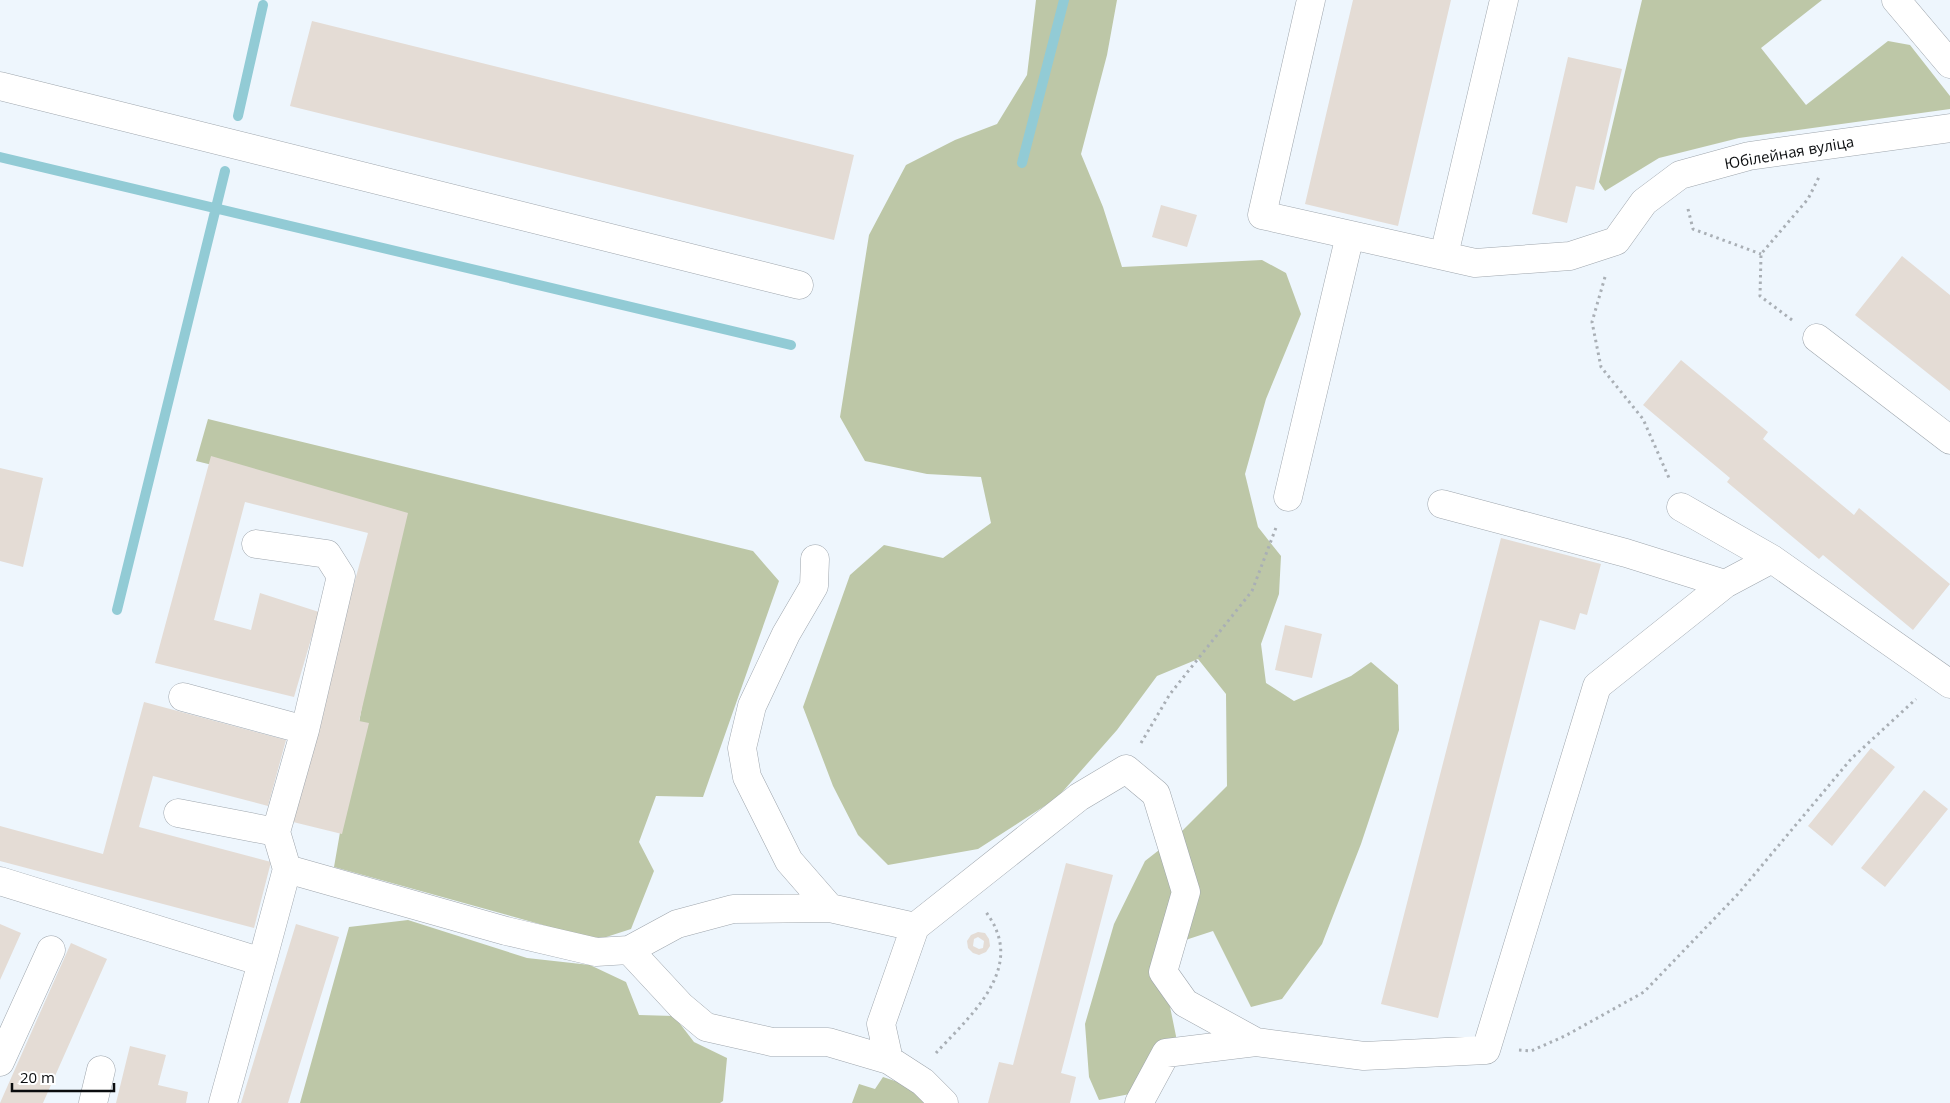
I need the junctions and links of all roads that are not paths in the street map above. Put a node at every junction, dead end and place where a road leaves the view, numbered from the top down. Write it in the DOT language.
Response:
graph roads {
  1 [pos="1311,0"];
  2 [pos="1504,0"];
  3 [pos="1896,0"];
  4 [pos="1950,64"];
  5 [pos="0,86"];
  6 [pos="1950,128"];
  7 [pos="1350,235"];
  8 [pos="1444,255"];
  9 [pos="799,285"];
  10 [pos="1817,338"];
  11 [pos="1950,440"];
  12 [pos="1288,496"];
  13 [pos="1442,504"];
  14 [pos="1681,507"];
  15 [pos="256,544"];
  16 [pos="815,559"];
  17 [pos="1772,559"];
  18 [pos="1725,584"];
  19 [pos="1945,681"];
  20 [pos="183,697"];
  21 [pos="305,730"];
  22 [pos="178,813"];
  23 [pos="276,832"];
  24 [pos="287,869"];
  25 [pos="0,882"];
  26 [pos="830,908"];
  27 [pos="915,927"];
  28 [pos="51,950"];
  29 [pos="629,950"];
  30 [pos="262,962"];
  31 [pos="1256,1042"];
  32 [pos="889,1060"];
  33 [pos="0,1062"];
  34 [pos="101,1070"];
  35 [pos="93,1103"];
  36 [pos="222,1103"];
  37 [pos="944,1103"];
  38 [pos="1139,1103"];
  1 -- 7 [label="street"];
  2 -- 8 [label="street"];
  3 -- 4 [label="street"];
  5 -- 9 [label="street"];
  6 -- 8 [label="street, Юбілейная вуліца"];
  7 -- 8 [label="street"];
  7 -- 12 [label="street"];
  10 -- 11 [label="street"];
  13 -- 18 [label="street"];
  14 -- 17 [label="street"];
  15 -- 21 [label="street"];
  16 -- 26 [label="street"];
  17 -- 18 [label="street"];
  17 -- 19 [label="street"];
  18 -- 31 [label="street"];
  20 -- 21 [label="street"];
  21 -- 23 [label="street"];
  22 -- 23 [label="street"];
  23 -- 24 [label="street"];
  24 -- 29 [label="street"];
  24 -- 30 [label="street"];
  25 -- 30 [label="street"];
  26 -- 27 [label="street"];
  26 -- 29 [label="street"];
  27 -- 31 [label="street"];
  27 -- 32 [label="street"];
  28 -- 33 [label="street"];
  29 -- 32 [label="street"];
  30 -- 36 [label="street"];
  31 -- 38 [label="street"];
  32 -- 37 [label="street"];
  34 -- 35 [label="street"];
}
